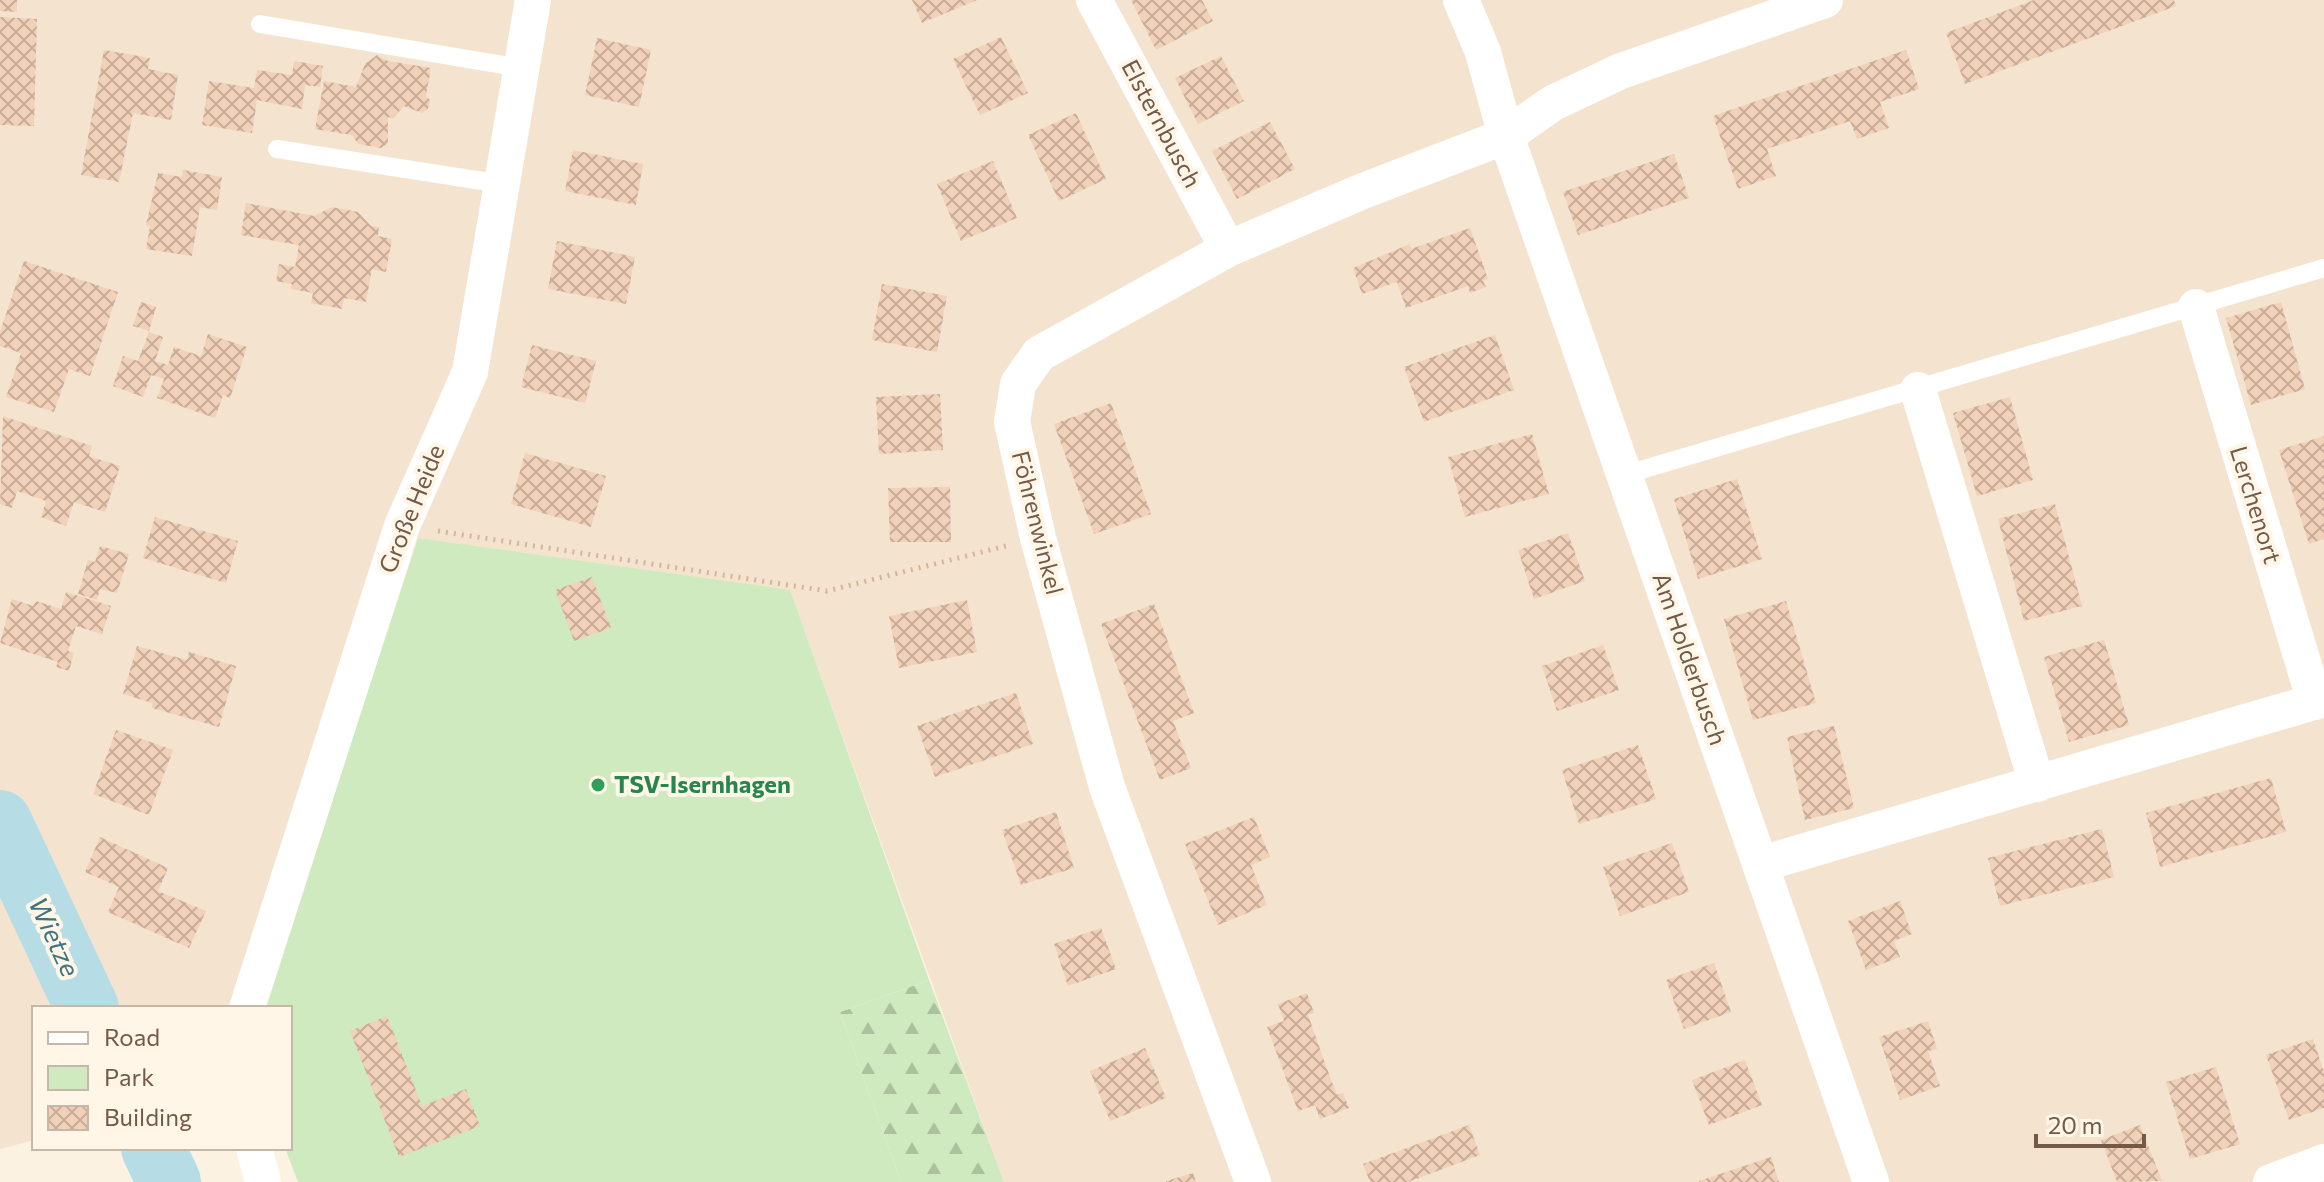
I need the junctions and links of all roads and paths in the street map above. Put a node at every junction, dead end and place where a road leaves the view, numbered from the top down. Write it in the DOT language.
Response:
graph roads {
  1 [pos="533,0"];
  2 [pos="1094,0"];
  3 [pos="1461,0"];
  4 [pos="1825,0"];
  5 [pos="1752,12"];
  6 [pos="260,24"];
  7 [pos="521,68"];
  8 [pos="1506,136"];
  9 [pos="277,149"];
  10 [pos="502,184"];
  11 [pos="1228,249"];
  12 [pos="2324,268"];
  13 [pos="2196,307"];
  14 [pos="1918,390"];
  15 [pos="1624,475"];
  16 [pos="402,526"];
  17 [pos="1038,538"];
  18 [pos="2319,701"];
  19 [pos="2037,784"];
  20 [pos="1761,864"];
  21 [pos="248,1006"];
  22 [pos="255,1150"];
  23 [pos="2324,1162"];
  24 [pos="263,1182"];
  25 [pos="1253,1182"];
  26 [pos="1871,1182"];
  27 [pos="2271,1182"];
  1 -- 7 [label="street, Große Heide"];
  2 -- 11 [label="street, Elsternbusch"];
  3 -- 8 [label="street, Am Holderbusch"];
  4 -- 5 [label="street, Föhrenwinkel"];
  5 -- 8 [label="street, Föhrenwinkel"];
  6 -- 7 [label="lane"];
  7 -- 10 [label="street, Große Heide"];
  8 -- 11 [label="street, Föhrenwinkel"];
  8 -- 15 [label="street, Am Holderbusch"];
  9 -- 10 [label="lane"];
  10 -- 16 [label="street, Große Heide"];
  11 -- 17 [label="street, Föhrenwinkel"];
  12 -- 13 [label="lane"];
  13 -- 14 [label="lane"];
  13 -- 18 [label="street, Lerchenort"];
  14 -- 15 [label="lane"];
  14 -- 19 [label="street"];
  15 -- 20 [label="street, Am Holderbusch"];
  16 -- 17 [label="path"];
  16 -- 21 [label="street, Große Heide"];
  17 -- 25 [label="street, Föhrenwinkel"];
  18 -- 19 [label="street, Lerchenort"];
  19 -- 20 [label="street, Lerchenort"];
  20 -- 26 [label="street, Am Holderbusch"];
  22 -- 24 [label="street"];
  23 -- 27 [label="street"];
}
